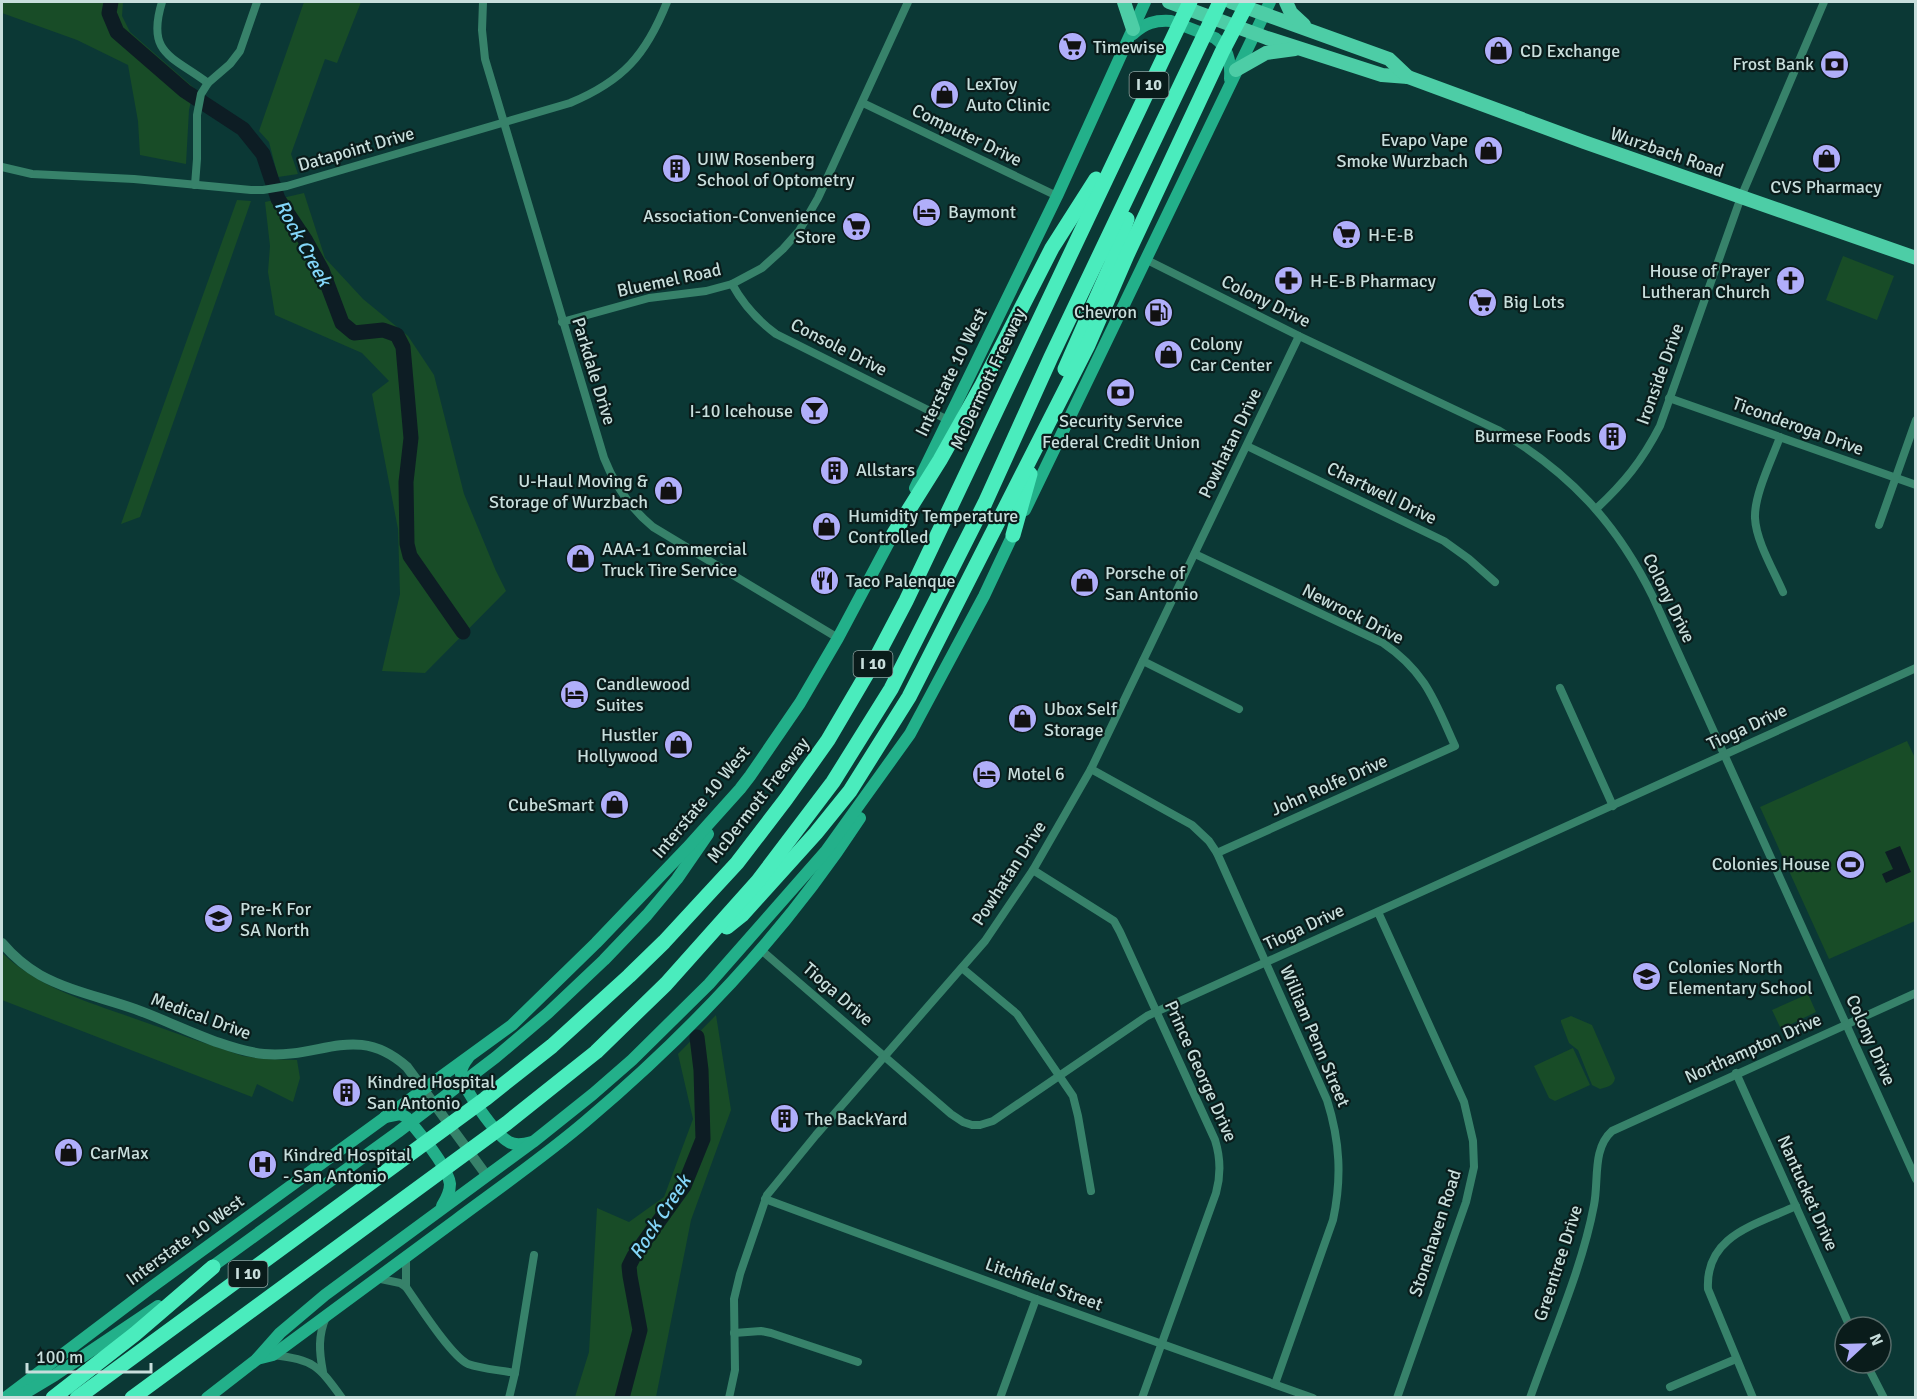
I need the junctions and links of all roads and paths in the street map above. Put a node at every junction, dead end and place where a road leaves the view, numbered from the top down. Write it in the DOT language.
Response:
graph roads {
  1 [pos="162,2"];
  2 [pos="257,2"];
  3 [pos="483,2"];
  4 [pos="667,2"];
  5 [pos="908,2"];
  6 [pos="1124,2"];
  7 [pos="1145,2"];
  8 [pos="1169,2"];
  9 [pos="1190,2"];
  10 [pos="1220,2"];
  11 [pos="1231,2"];
  12 [pos="1248,2"];
  13 [pos="1286,2"];
  14 [pos="1824,2"];
  15 [pos="1267,8"];
  16 [pos="1310,31"];
  17 [pos="1132,32"];
  18 [pos="1254,33"];
  19 [pos="1299,49"];
  20 [pos="1233,77"];
  21 [pos="1408,77"];
  22 [pos="208,82"];
  23 [pos="863,103"];
  24 [pos="504,123"];
  25 [pos="1126,134"];
  26 [pos="1152,146"];
  27 [pos="2,167"];
  28 [pos="195,185"];
  29 [pos="1057,196"];
  30 [pos="1741,197"];
  31 [pos="1916,258"];
  32 [pos="1145,259"];
  33 [pos="732,284"];
  34 [pos="562,322"];
  35 [pos="1299,336"];
  36 [pos="1669,398"];
  37 [pos="948,420"];
  38 [pos="1916,420"];
  39 [pos="1779,437"];
  40 [pos="1247,446"];
  41 [pos="1895,478"];
  42 [pos="1916,485"];
  43 [pos="1596,509"];
  44 [pos="1879,525"];
  45 [pos="893,535"];
  46 [pos="1013,535"];
  47 [pos="1195,554"];
  48 [pos="1495,582"];
  49 [pos="1784,592"];
  50 [pos="838,638"];
  51 [pos="1143,661"];
  52 [pos="1916,668"];
  53 [pos="1560,688"];
  54 [pos="1239,709"];
  55 [pos="910,734"];
  56 [pos="1455,746"];
  57 [pos="1724,755"];
  58 [pos="1091,769"];
  59 [pos="740,789"];
  60 [pos="1613,806"];
  61 [pos="1217,853"];
  62 [pos="1033,870"];
  63 [pos="1378,912"];
  64 [pos="2,944"];
  65 [pos="760,949"];
  66 [pos="694,954"];
  67 [pos="1265,963"];
  68 [pos="962,968"];
  69 [pos="1916,993"];
  70 [pos="1157,1011"];
  71 [pos="1846,1024"];
  72 [pos="470,1054"];
  73 [pos="885,1056"];
  74 [pos="1736,1073"];
  75 [pos="1059,1076"];
  76 [pos="424,1088"];
  77 [pos="384,1117"];
  78 [pos="1605,1137"];
  79 [pos="533,1142"];
  80 [pos="483,1171"];
  81 [pos="1916,1179"];
  82 [pos="1091,1191"];
  83 [pos="765,1199"];
  84 [pos="1796,1206"];
  85 [pos="440,1210"];
  86 [pos="534,1255"];
  87 [pos="406,1256"];
  88 [pos="213,1266"];
  89 [pos="376,1278"];
  90 [pos="405,1287"];
  91 [pos="1036,1299"];
  92 [pos="1845,1315"];
  93 [pos="326,1316"];
  94 [pos="734,1333"];
  95 [pos="1162,1343"];
  96 [pos="273,1355"];
  97 [pos="1736,1359"];
  98 [pos="256,1360"];
  99 [pos="858,1362"];
  100 [pos="323,1372"];
  101 [pos="515,1373"];
  102 [pos="1872,1375"];
  103 [pos="1275,1384"];
  104 [pos="1670,1387"];
  105 [pos="5,1398"];
  106 [pos="17,1398"];
  107 [pos="53,1398"];
  108 [pos="77,1398"];
  109 [pos="132,1398"];
  110 [pos="207,1398"];
  111 [pos="342,1398"];
  112 [pos="509,1398"];
  113 [pos="729,1398"];
  114 [pos="1000,1398"];
  115 [pos="1143,1398"];
  116 [pos="1313,1398"];
  117 [pos="1397,1398"];
  118 [pos="1530,1398"];
  119 [pos="1753,1398"];
  120 [pos="1884,1398"];
  1 -- 22 [label="street"];
  2 -- 22 [label="street"];
  3 -- 24 [label="street, Parkdale Drive"];
  4 -- 24 [label="street, Datapoint Drive"];
  5 -- 23 [label="street, Bluemel Road"];
  6 -- 17 [label="main road"];
  7 -- 17 [label="main road, Interstate 10 West"];
  8 -- 18 [label="main road, Wurzbach Road"];
  9 -- 25 [label="highway, McDermott Freeway / I 10"];
  10 -- 26 [label="highway, I 10"];
  11 -- 15 [label="main road, Wurzbach Road"];
  12 -- 66 [label="highway"];
  13 -- 16 [label="main road"];
  14 -- 30 [label="street, Ironside Drive"];
  15 -- 16 [label="main road, Wurzbach Road"];
  15 -- 18 [label="main road"];
  16 -- 21 [label="main road, Wurzbach Road"];
  17 -- 20 [label="main road"];
  17 -- 29 [label="main road, Interstate 10 West"];
  18 -- 19 [label="main road, Wurzbach Road"];
  18 -- 20 [label="main road"];
  19 -- 20 [label="main road"];
  19 -- 21 [label="main road, Wurzbach Road"];
  20 -- 32 [label="main road"];
  21 -- 30 [label="main road, Wurzbach Road"];
  22 -- 28 [label="street"];
  23 -- 29 [label="street, Computer Drive"];
  23 -- 33 [label="street, Bluemel Road"];
  24 -- 28 [label="street, Datapoint Drive"];
  24 -- 34 [label="street, Parkdale Drive"];
  25 -- 45 [label="highway"];
  25 -- 108 [label="highway, McDermott Freeway / I 10"];
  26 -- 46 [label="highway"];
  26 -- 66 [label="highway, I 10"];
  27 -- 28 [label="street, Datapoint Drive"];
  29 -- 37 [label="main road, Interstate 10 West"];
  30 -- 31 [label="main road, Wurzbach Road"];
  30 -- 36 [label="street, Ironside Drive"];
  32 -- 35 [label="street, Colony Drive"];
  32 -- 46 [label="main road"];
  33 -- 34 [label="street, Bluemel Road"];
  33 -- 37 [label="street, Console Drive"];
  34 -- 50 [label="street, Parkdale Drive"];
  35 -- 40 [label="street, Powhatan Drive"];
  35 -- 43 [label="street, Colony Drive"];
  36 -- 39 [label="street, Ticonderoga Drive"];
  36 -- 43 [label="street, Ironside Drive"];
  37 -- 45 [label="main road, Interstate 10 West"];
  38 -- 41 [label="street"];
  39 -- 41 [label="street, Ticonderoga Drive"];
  39 -- 49 [label="street"];
  40 -- 47 [label="street, Powhatan Drive"];
  40 -- 48 [label="street, Chartwell Drive"];
  41 -- 42 [label="street, Ticonderoga Drive"];
  41 -- 44 [label="street"];
  43 -- 57 [label="street, Colony Drive"];
  45 -- 50 [label="main road, Interstate 10 West"];
  46 -- 55 [label="main road"];
  47 -- 51 [label="street, Powhatan Drive"];
  47 -- 56 [label="street, Newrock Drive"];
  50 -- 59 [label="main road, Interstate 10 West"];
  51 -- 54 [label="street"];
  51 -- 58 [label="street, Powhatan Drive"];
  52 -- 57 [label="street, Tioga Drive"];
  53 -- 60 [label="street"];
  55 -- 65 [label="main road"];
  55 -- 79 [label="main road"];
  56 -- 61 [label="street, John Rolfe Drive"];
  57 -- 60 [label="street, Tioga Drive"];
  57 -- 71 [label="street, Colony Drive"];
  58 -- 61 [label="street, William Penn Street"];
  58 -- 62 [label="street, Powhatan Drive"];
  59 -- 72 [label="main road, Interstate 10 West"];
  59 -- 88 [label="main road"];
  60 -- 63 [label="street, Tioga Drive"];
  61 -- 67 [label="street, William Penn Street"];
  62 -- 68 [label="street, Powhatan Drive"];
  62 -- 70 [label="street, Prince George Drive"];
  63 -- 67 [label="street, Tioga Drive"];
  63 -- 117 [label="street, Stonehaven Road"];
  64 -- 76 [label="street, Medical Drive"];
  65 -- 73 [label="street, Tioga Drive"];
  65 -- 87 [label="main road"];
  66 -- 109 [label="highway, I 10"];
  67 -- 70 [label="street, Tioga Drive"];
  67 -- 103 [label="street, William Penn Street"];
  68 -- 73 [label="street, Powhatan Drive"];
  68 -- 75 [label="street"];
  69 -- 71 [label="street, Northampton Drive"];
  70 -- 75 [label="street, Tioga Drive"];
  70 -- 95 [label="street, Prince George Drive"];
  71 -- 74 [label="street, Northampton Drive"];
  71 -- 81 [label="street, Colony Drive"];
  72 -- 76 [label="main road, Interstate 10 West"];
  72 -- 79 [label="main road"];
  73 -- 75 [label="street, Tioga Drive"];
  73 -- 83 [label="street, Powhatan Drive"];
  74 -- 78 [label="street, Northampton Drive"];
  74 -- 84 [label="street, Nantucket Drive"];
  75 -- 82 [label="street"];
  76 -- 77 [label="main road, Interstate 10 West"];
  76 -- 80 [label="street, Medical Drive"];
  77 -- 85 [label="main road"];
  77 -- 105 [label="main road, Interstate 10 West"];
  78 -- 118 [label="street, Greentree Drive"];
  79 -- 80 [label="main road"];
  80 -- 85 [label="main road"];
  83 -- 91 [label="street, Litchfield Street"];
  83 -- 94 [label="street, Powhatan Drive"];
  84 -- 92 [label="street, Nantucket Drive"];
  84 -- 97 [label="street"];
  85 -- 98 [label="main road"];
  86 -- 101 [label="street"];
  87 -- 89 [label="main road"];
  87 -- 90 [label="street"];
  88 -- 106 [label="main road"];
  88 -- 107 [label="highway"];
  89 -- 90 [label="street"];
  89 -- 93 [label="main road"];
  90 -- 101 [label="street"];
  91 -- 95 [label="street, Litchfield Street"];
  91 -- 114 [label="street"];
  93 -- 96 [label="main road"];
  93 -- 100 [label="street"];
  94 -- 99 [label="street"];
  94 -- 113 [label="street, Powhatan Drive"];
  95 -- 103 [label="street, Litchfield Street"];
  95 -- 115 [label="street, Prince George Drive"];
  96 -- 98 [label="main road"];
  96 -- 100 [label="street"];
  97 -- 104 [label="street"];
  97 -- 119 [label="street"];
  98 -- 110 [label="main road"];
  100 -- 111 [label="street"];
  101 -- 112 [label="street"];
  102 -- 120 [label="street"];
  103 -- 116 [label="street, Litchfield Street"];
}
